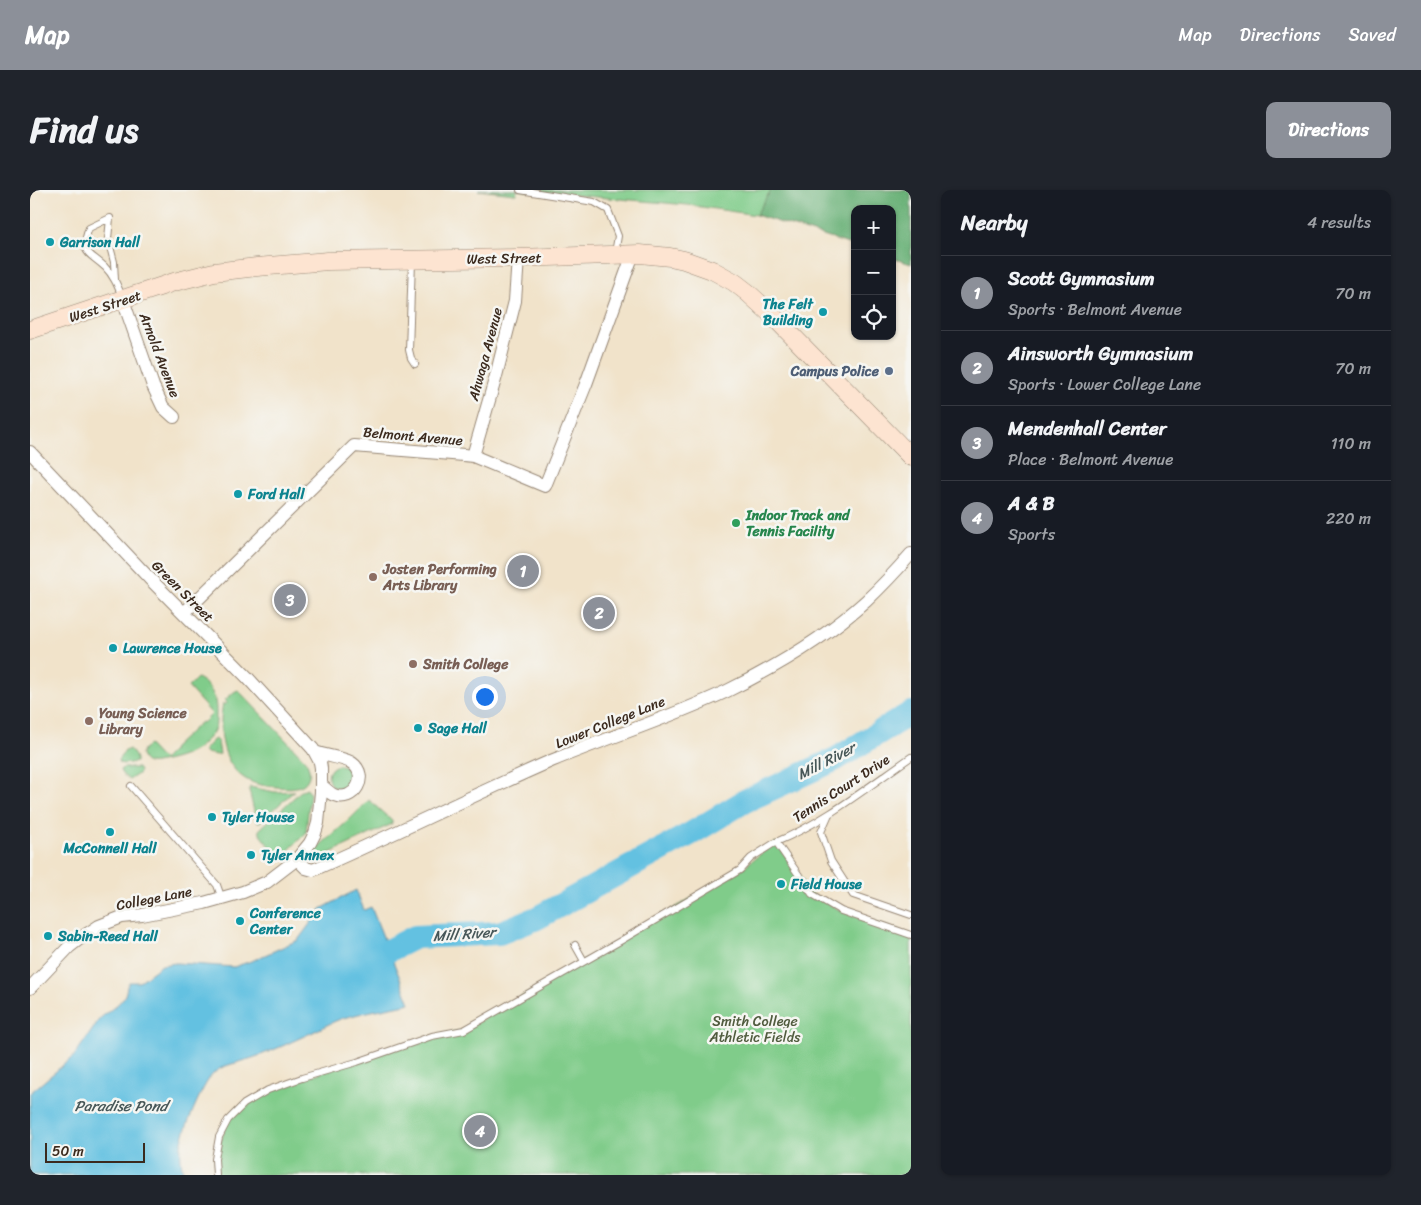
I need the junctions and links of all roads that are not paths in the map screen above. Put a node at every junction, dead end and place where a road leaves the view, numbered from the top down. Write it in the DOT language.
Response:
graph roads {
  1 [pos="520,190"];
  2 [pos="615,254"];
  3 [pos="633,254"];
  4 [pos="518,258"];
  5 [pos="412,260"];
  6 [pos="115,280"];
  7 [pos="123,300"];
  8 [pos="30,330"];
  9 [pos="415,364"];
  10 [pos="174,417"];
  11 [pos="30,452"];
  12 [pos="473,456"];
  13 [pos="911,457"];
  14 [pos="911,554"];
  15 [pos="184,612"];
  16 [pos="315,752"];
  17 [pos="911,757"];
  18 [pos="321,785"];
  19 [pos="131,786"];
  20 [pos="829,814"];
  21 [pos="776,842"];
  22 [pos="297,859"];
  23 [pos="222,899"];
  24 [pos="911,915"];
  25 [pos="911,935"];
  26 [pos="575,945"];
  27 [pos="584,961"];
  28 [pos="30,988"];
  29 [pos="216,1175"];
  1 -- 2 [label="lane"];
  2 -- 3 [label="main road, West Street"];
  2 -- 4 [label="main road, West Street"];
  3 -- 12 [label="street, Belmont Avenue"];
  3 -- 13 [label="main road, West Street"];
  4 -- 5 [label="main road, West Street"];
  4 -- 12 [label="street, Ahwaga Avenue"];
  5 -- 7 [label="main road, West Street"];
  5 -- 9 [label="lane"];
  6 -- 6 [label="lane"];
  6 -- 7 [label="lane"];
  7 -- 8 [label="main road, West Street"];
  7 -- 10 [label="street, Arnold Avenue"];
  11 -- 15 [label="street, Green Street"];
  12 -- 15 [label="street, Belmont Avenue"];
  14 -- 22 [label="street, Lower College Lane"];
  15 -- 16 [label="street, Green Street"];
  16 -- 18 [label="street, Green Street"];
  16 -- 18 [label="street"];
  17 -- 20 [label="lane, Tennis Court Drive"];
  18 -- 22 [label="street, Green Street"];
  19 -- 23 [label="lane"];
  20 -- 21 [label="lane, Tennis Court Drive"];
  20 -- 24 [label="lane"];
  21 -- 25 [label="lane"];
  21 -- 27 [label="lane, Tennis Court Drive"];
  22 -- 23 [label="street, College Lane"];
  23 -- 28 [label="street, College Lane"];
  26 -- 27 [label="lane"];
  27 -- 29 [label="lane, Tennis Court Drive"];
}
